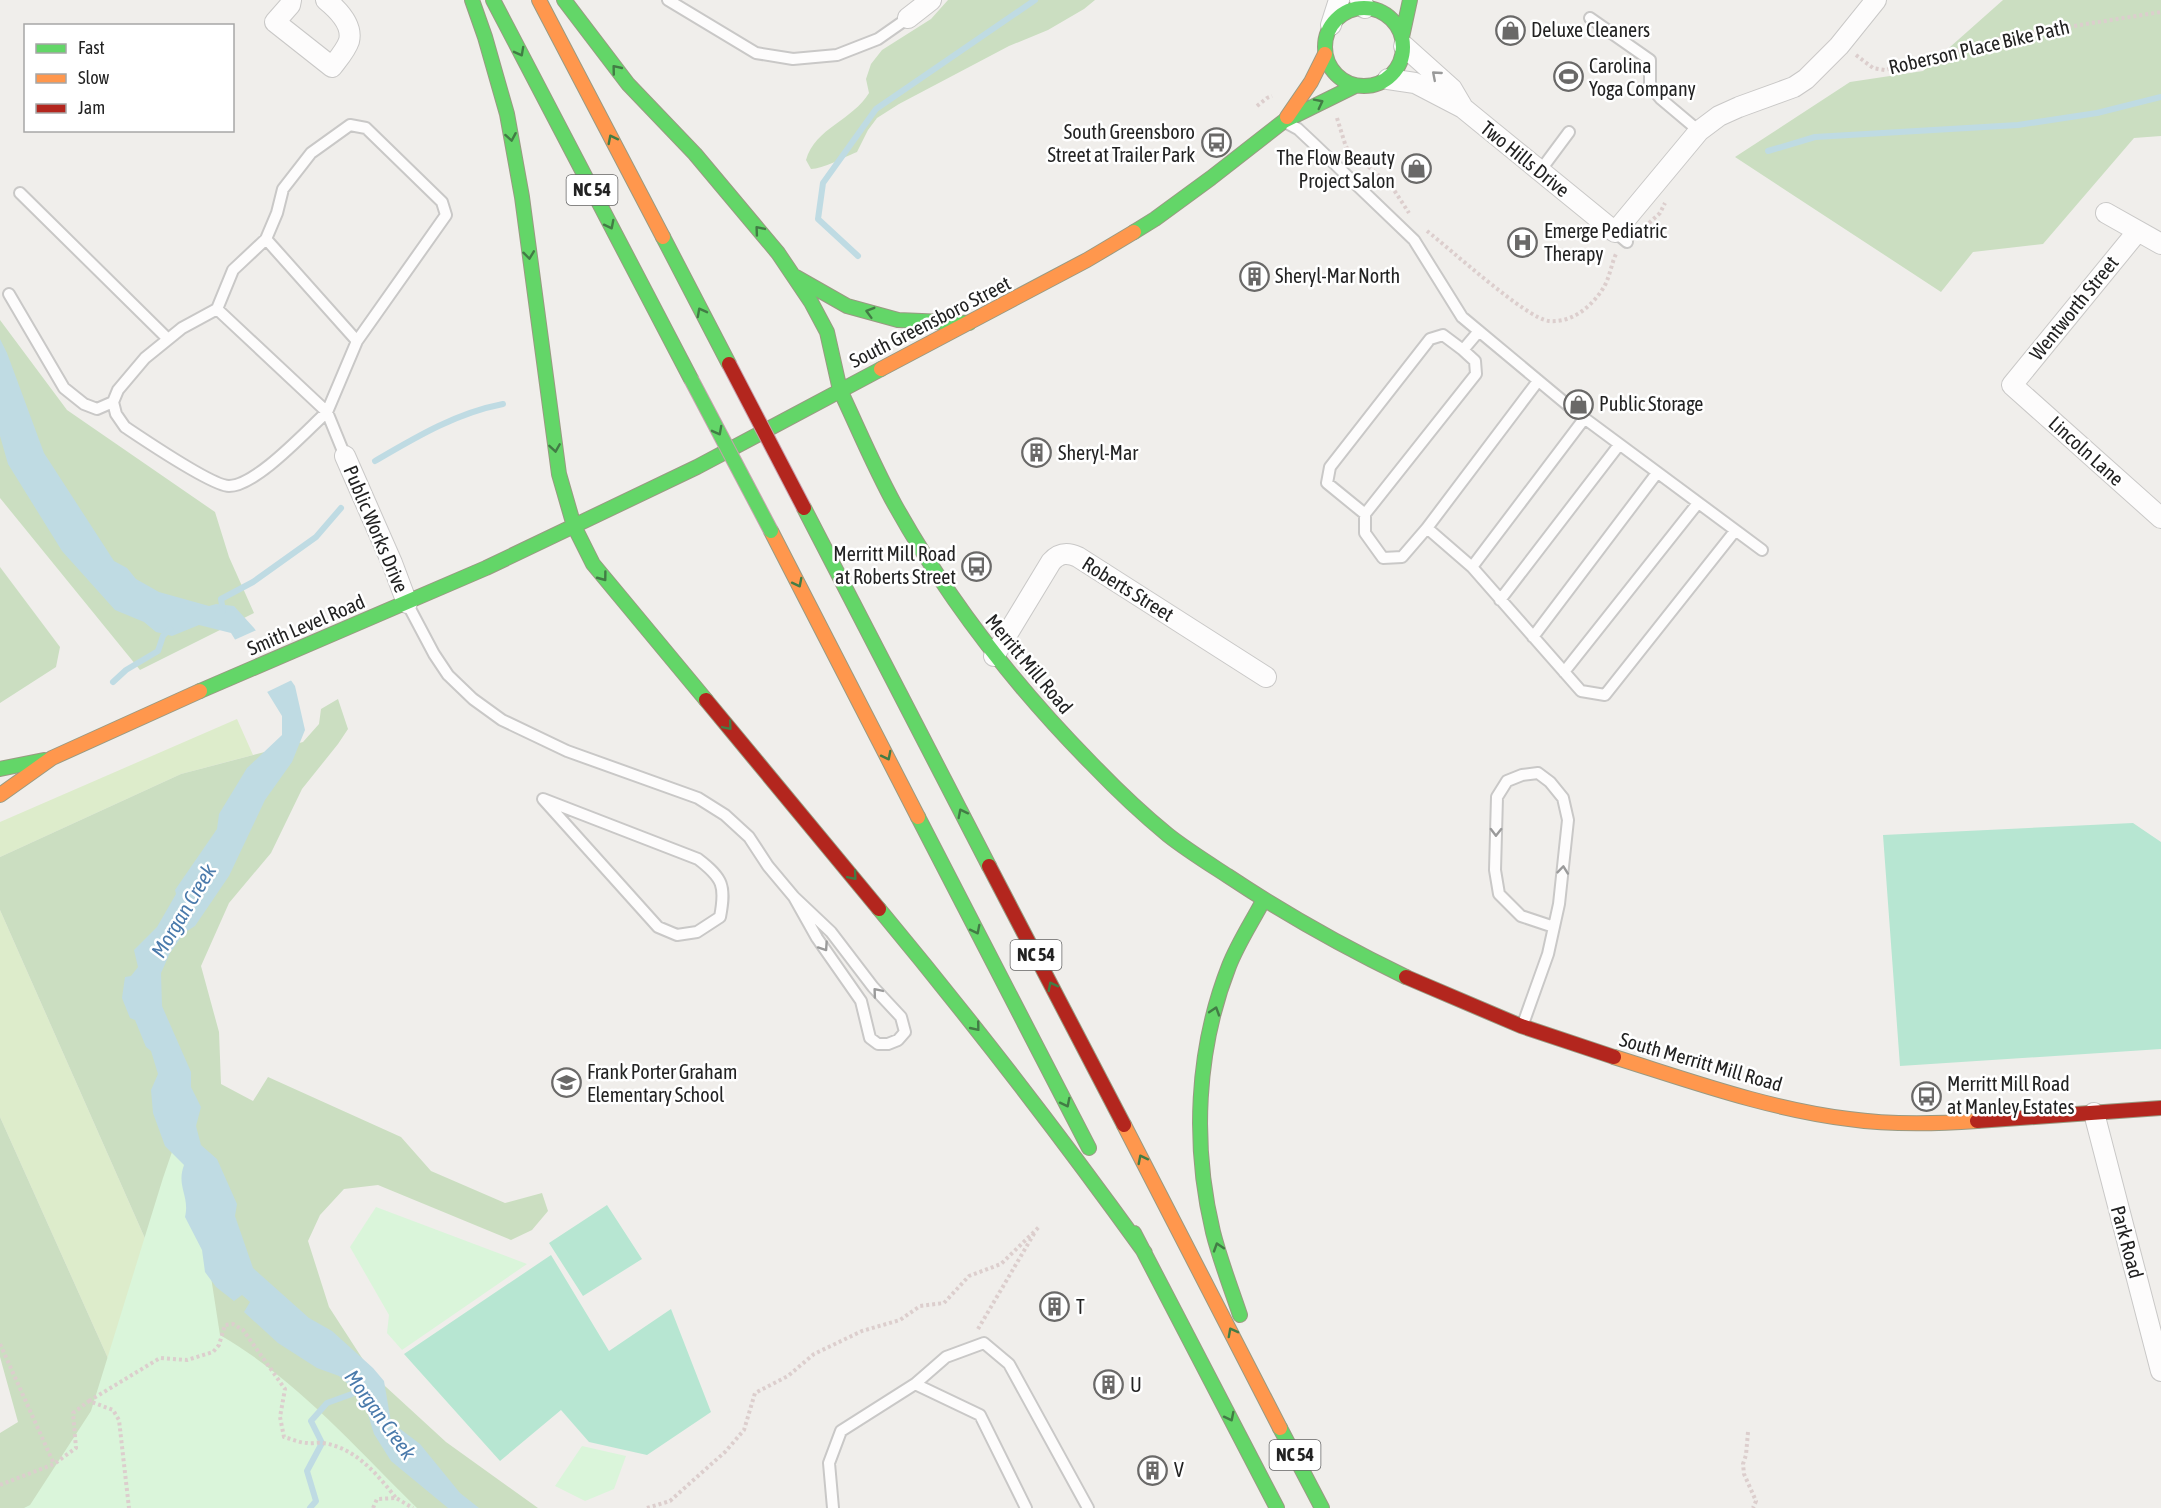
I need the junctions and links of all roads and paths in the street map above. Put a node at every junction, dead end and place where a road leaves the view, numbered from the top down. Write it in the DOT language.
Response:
graph roads {
  1 [pos="291,0"];
  2 [pos="326,0"];
  3 [pos="472,0"];
  4 [pos="493,0"];
  5 [pos="539,0"];
  6 [pos="564,0"];
  7 [pos="668,0"];
  8 [pos="931,0"];
  9 [pos="1339,0"];
  10 [pos="1410,0"];
  11 [pos="1876,0"];
  12 [pos="1370,4"];
  13 [pos="2161,12"];
  14 [pos="908,18"];
  15 [pos="1590,18"];
  16 [pos="1331,25"];
  17 [pos="1403,41"];
  18 [pos="1839,46"];
  19 [pos="1325,54"];
  20 [pos="1388,79"];
  21 [pos="1355,86"];
  22 [pos="1273,96"];
  23 [pos="1328,98"];
  24 [pos="1257,106"];
  25 [pos="1463,108"];
  26 [pos="1284,122"];
  27 [pos="1699,131"];
  28 [pos="1569,132"];
  29 [pos="1540,171"];
  30 [pos="20,193"];
  31 [pos="1667,199"];
  32 [pos="2106,213"];
  33 [pos="1410,215"];
  34 [pos="1425,229"];
  35 [pos="2137,232"];
  36 [pos="1621,237"];
  37 [pos="266,239"];
  38 [pos="2161,244"];
  39 [pos="795,277"];
  40 [pos="9,294"];
  41 [pos="217,309"];
  42 [pos="969,323"];
  43 [pos="1479,331"];
  44 [pos="168,339"];
  45 [pos="357,341"];
  46 [pos="1462,350"];
  47 [pos="1538,381"];
  48 [pos="2012,385"];
  49 [pos="840,390"];
  50 [pos="113,402"];
  51 [pos="327,412"];
  52 [pos="1584,419"];
  53 [pos="1619,445"];
  54 [pos="345,456"];
  55 [pos="1657,473"];
  56 [pos="1698,503"];
  57 [pos="1365,514"];
  58 [pos="2161,518"];
  59 [pos="574,526"];
  60 [pos="1427,528"];
  61 [pos="1735,531"];
  62 [pos="1761,550"];
  63 [pos="1472,567"];
  64 [pos="1500,600"];
  65 [pos="407,603"];
  66 [pos="1533,637"];
  67 [pos="994,656"];
  68 [pos="1564,672"];
  69 [pos="1266,678"];
  70 [pos="52,758"];
  71 [pos="0,769"];
  72 [pos="0,795"];
  73 [pos="543,799"];
  74 [pos="794,897"];
  75 [pos="1263,901"];
  76 [pos="1554,927"];
  77 [pos="1522,1027"];
  78 [pos="2161,1108"];
  79 [pos="2094,1113"];
  80 [pos="1144,1253"];
  81 [pos="0,1344"];
  82 [pos="966,1350"];
  83 [pos="2161,1371"];
  84 [pos="915,1384"];
  85 [pos="89,1401"];
  86 [pos="1269,1402"];
  87 [pos="1748,1432"];
  88 [pos="54,1464"];
  89 [pos="0,1485"];
  90 [pos="396,1498"];
  91 [pos="129,1508"];
  92 [pos="373,1508"];
  93 [pos="413,1508"];
  94 [pos="647,1508"];
  95 [pos="833,1508"];
  96 [pos="1026,1508"];
  97 [pos="1088,1508"];
  98 [pos="1277,1508"];
  99 [pos="1322,1508"];
  100 [pos="1753,1508"];
  1 -- 2 [label="street"];
  3 -- 59 [label="main road, one-way"];
  4 -- 80 [label="main road, NC 54, one-way, bridge"];
  86 -- 5 [label="main road, NC 54, one-way, bridge"];
  39 -- 6 [label="main road, Merritt Mill Road, one-way"];
  7 -- 14 [label="lane"];
  8 -- 14 [label="street"];
  9 -- 16 [label="street"];
  10 -- 17 [label="main road"];
  11 -- 18 [label="street"];
  12 -- 16 [label="main road"];
  12 -- 17 [label="main road"];
  13 -- 18 [label="path, Roberson Place Bike Path"];
  15 -- 27 [label="lane"];
  16 -- 19 [label="main road"];
  17 -- 20 [label="main road"];
  25 -- 17 [label="street, Two Hills Drive, one-way"];
  18 -- 27 [label="street"];
  19 -- 21 [label="main road"];
  19 -- 26 [label="main road, South Greensboro Street"];
  20 -- 21 [label="main road"];
  20 -- 25 [label="street, Two Hills Drive"];
  21 -- 23 [label="main road, South Greensboro Street"];
  22 -- 24 [label="path"];
  26 -- 23 [label="main road, South Greensboro Street, one-way"];
  23 -- 33 [label="path"];
  25 -- 29 [label="street, Two Hills Drive"];
  26 -- 42 [label="main road, South Greensboro Street"];
  26 -- 43 [label="lane"];
  27 -- 36 [label="street"];
  28 -- 29 [label="lane"];
  29 -- 36 [label="street, Two Hills Drive"];
  30 -- 44 [label="lane"];
  31 -- 36 [label="path"];
  32 -- 35 [label="street"];
  34 -- 36 [label="path"];
  35 -- 38 [label="street"];
  35 -- 48 [label="street, Wentworth Street"];
  37 -- 41 [label="lane"];
  37 -- 45 [label="lane"];
  37 -- 45 [label="lane"];
  42 -- 39 [label="main road, one-way"];
  39 -- 49 [label="main road, Merritt Mill Road"];
  40 -- 50 [label="lane"];
  41 -- 44 [label="lane"];
  41 -- 51 [label="lane"];
  42 -- 49 [label="main road, South Greensboro Street"];
  43 -- 46 [label="lane"];
  43 -- 47 [label="lane"];
  44 -- 50 [label="lane"];
  45 -- 51 [label="lane"];
  46 -- 57 [label="lane"];
  46 -- 57 [label="lane"];
  47 -- 52 [label="lane"];
  47 -- 60 [label="lane"];
  48 -- 58 [label="street, Lincoln Lane"];
  49 -- 59 [label="main road, South Greensboro Street"];
  49 -- 67 [label="main road, Merritt Mill Road"];
  50 -- 51 [label="lane"];
  51 -- 54 [label="lane"];
  52 -- 53 [label="lane"];
  52 -- 63 [label="lane"];
  53 -- 55 [label="lane"];
  53 -- 64 [label="lane"];
  54 -- 65 [label="street, Public Works Drive"];
  55 -- 56 [label="lane"];
  55 -- 66 [label="lane"];
  56 -- 61 [label="lane"];
  56 -- 68 [label="lane"];
  57 -- 60 [label="lane"];
  59 -- 65 [label="main road, Smith Level Road"];
  59 -- 80 [label="main road, one-way"];
  60 -- 63 [label="lane"];
  61 -- 62 [label="lane"];
  61 -- 68 [label="lane"];
  63 -- 64 [label="lane"];
  64 -- 66 [label="lane"];
  65 -- 70 [label="main road, Smith Level Road"];
  65 -- 74 [label="lane"];
  66 -- 68 [label="lane"];
  67 -- 69 [label="street, Roberts Street"];
  67 -- 75 [label="main road, Merritt Mill Road"];
  70 -- 71 [label="main road, Smith Level Road"];
  70 -- 72 [label="main road, Smith Level Road"];
  73 -- 73 [label="lane"];
  74 -- 74 [label="lane, one-way"];
  75 -- 77 [label="main road, South Merritt Mill Road"];
  86 -- 75 [label="main road, one-way"];
  76 -- 76 [label="lane, one-way"];
  76 -- 77 [label="lane"];
  77 -- 79 [label="main road, South Merritt Mill Road"];
  78 -- 79 [label="main road, South Merritt Mill Road"];
  79 -- 83 [label="street, Park Road"];
  80 -- 98 [label="main road, NC 54, one-way"];
  81 -- 88 [label="path"];
  82 -- 84 [label="lane"];
  82 -- 94 [label="path"];
  82 -- 97 [label="lane"];
  84 -- 95 [label="lane"];
  84 -- 96 [label="lane"];
  85 -- 88 [label="path"];
  85 -- 90 [label="path"];
  85 -- 91 [label="path"];
  86 -- 99 [label="main road, NC 54"];
  87 -- 100 [label="path"];
  88 -- 89 [label="path"];
  90 -- 92 [label="path"];
  90 -- 93 [label="path"];
}
